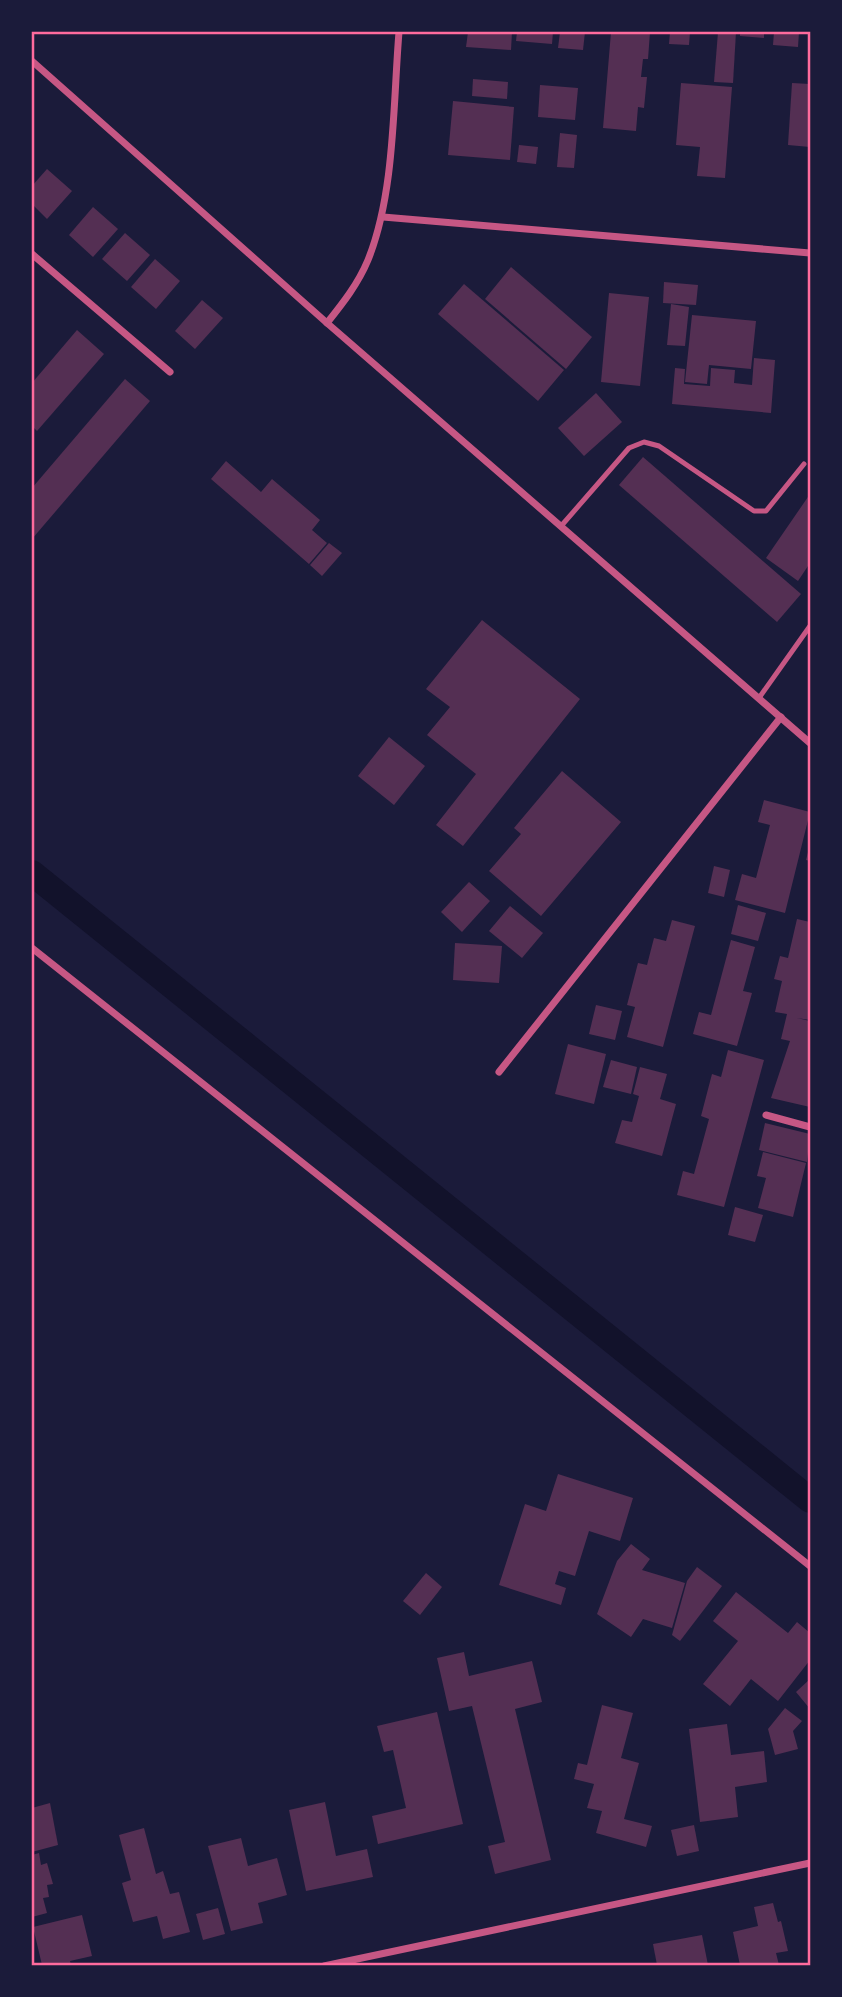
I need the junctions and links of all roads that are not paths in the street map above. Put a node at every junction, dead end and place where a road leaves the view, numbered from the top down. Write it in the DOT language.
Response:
graph roads {
  1 [pos="399,32"];
  2 [pos="32,61"];
  3 [pos="383,217"];
  4 [pos="810,253"];
  5 [pos="32,254"];
  6 [pos="327,323"];
  7 [pos="170,372"];
  8 [pos="804,464"];
  9 [pos="562,526"];
  10 [pos="810,626"];
  11 [pos="759,698"];
  12 [pos="781,717"];
  13 [pos="810,743"];
  14 [pos="32,948"];
  15 [pos="499,1072"];
  16 [pos="766,1115"];
  17 [pos="810,1127"];
  18 [pos="810,1566"];
  19 [pos="810,1863"];
  20 [pos="324,1965"];
  1 -- 3 [label="street"];
  2 -- 6 [label="street"];
  3 -- 4 [label="street"];
  3 -- 6 [label="street"];
  5 -- 7 [label="street"];
  6 -- 9 [label="street"];
  8 -- 9 [label="lane"];
  9 -- 11 [label="street"];
  10 -- 11 [label="lane"];
  11 -- 12 [label="street"];
  12 -- 13 [label="street"];
  12 -- 15 [label="street"];
  14 -- 18 [label="street"];
  16 -- 17 [label="street"];
  19 -- 20 [label="street"];
}
